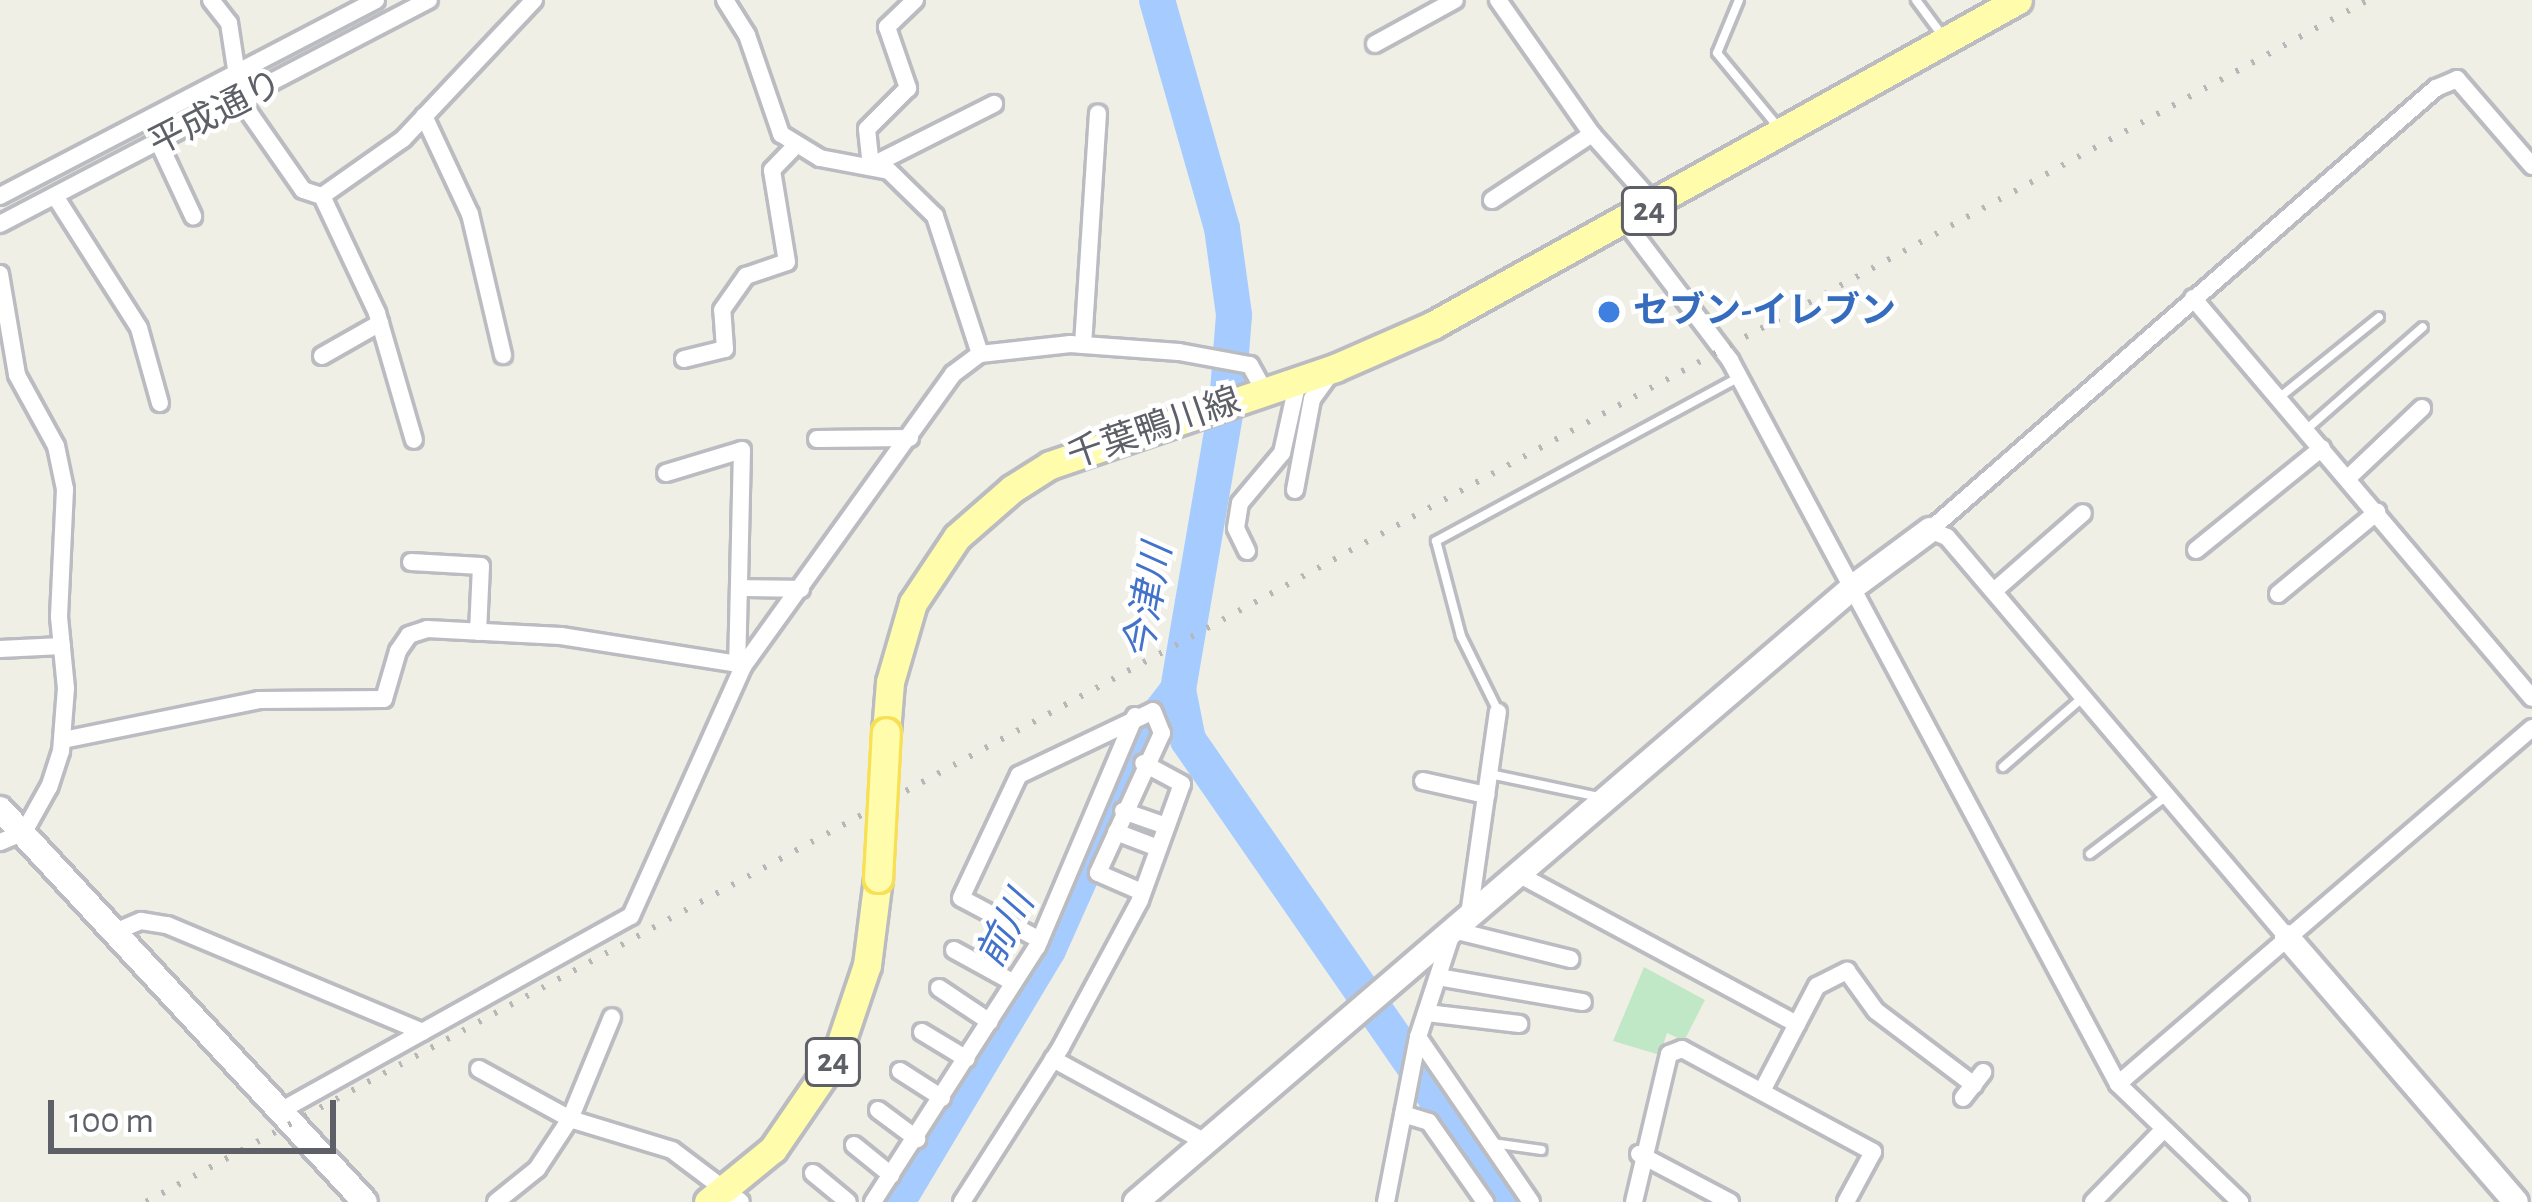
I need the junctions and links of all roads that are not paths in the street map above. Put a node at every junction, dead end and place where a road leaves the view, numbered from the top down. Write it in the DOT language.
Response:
graph roads {
  1 [pos="211,0"];
  2 [pos="376,0"];
  3 [pos="429,0"];
  4 [pos="534,0"];
  5 [pos="725,0"];
  6 [pos="915,0"];
  7 [pos="1456,0"];
  8 [pos="1739,0"];
  9 [pos="1916,0"];
  10 [pos="2018,0"];
  11 [pos="1502,2"];
  12 [pos="1946,41"];
  13 [pos="1375,44"];
  14 [pos="237,75"];
  15 [pos="241,101"];
  16 [pos="994,104"];
  17 [pos="1098,113"];
  18 [pos="424,116"];
  19 [pos="1592,134"];
  20 [pos="1785,135"];
  21 [pos="159,143"];
  22 [pos="794,147"];
  23 [pos="871,166"];
  24 [pos="2532,166"];
  25 [pos="0,196"];
  26 [pos="55,196"];
  27 [pos="322,196"];
  28 [pos="1492,200"];
  29 [pos="1657,207"];
  30 [pos="194,216"];
  31 [pos="1626,223"];
  32 [pos="0,224"];
  33 [pos="0,274"];
  34 [pos="2193,298"];
  35 [pos="2379,317"];
  36 [pos="380,323"];
  37 [pos="2423,327"];
  38 [pos="1083,345"];
  39 [pos="980,354"];
  40 [pos="503,355"];
  41 [pos="322,356"];
  42 [pos="684,359"];
  43 [pos="1335,368"];
  44 [pos="1738,377"];
  45 [pos="1298,381"];
  46 [pos="1264,390"];
  47 [pos="2279,398"];
  48 [pos="160,403"];
  49 [pos="2422,408"];
  50 [pos="2306,430"];
  51 [pos="910,438"];
  52 [pos="817,439"];
  53 [pos="414,440"];
  54 [pos="2322,448"];
  55 [pos="665,473"];
  56 [pos="2348,478"];
  57 [pos="1295,490"];
  58 [pos="2377,512"];
  59 [pos="2083,513"];
  60 [pos="1930,530"];
  61 [pos="2196,550"];
  62 [pos="1247,551"];
  63 [pos="411,562"];
  64 [pos="1853,587"];
  65 [pos="739,588"];
  66 [pos="801,589"];
  67 [pos="1994,592"];
  68 [pos="2278,594"];
  69 [pos="478,632"];
  70 [pos="62,646"];
  71 [pos="0,649"];
  72 [pos="741,665"];
  73 [pos="2083,697"];
  74 [pos="2532,698"];
  75 [pos="1498,712"];
  76 [pos="1135,716"];
  77 [pos="2532,728"];
  78 [pos="63,740"];
  79 [pos="1143,763"];
  80 [pos="2003,767"];
  81 [pos="1490,774"];
  82 [pos="1423,781"];
  83 [pos="1486,795"];
  84 [pos="2166,796"];
  85 [pos="1606,799"];
  86 [pos="0,809"];
  87 [pos="1123,811"];
  88 [pos="1166,826"];
  89 [pos="1115,832"];
  90 [pos="12,837"];
  91 [pos="1159,848"];
  92 [pos="2090,854"];
  93 [pos="1518,874"];
  94 [pos="1142,892"];
  95 [pos="1461,922"];
  96 [pos="117,932"];
  97 [pos="2287,938"];
  98 [pos="1040,940"];
  99 [pos="954,950"];
  100 [pos="1570,959"];
  101 [pos="1438,977"];
  102 [pos="1014,983"];
  103 [pos="939,988"];
  104 [pos="1583,1002"];
  105 [pos="1427,1012"];
  106 [pos="612,1017"];
  107 [pos="990,1022"];
  108 [pos="1519,1024"];
  109 [pos="1797,1024"];
  110 [pos="423,1032"];
  111 [pos="922,1032"];
  112 [pos="1418,1037"];
  113 [pos="967,1059"];
  114 [pos="1053,1059"];
  115 [pos="479,1069"];
  116 [pos="900,1071"];
  117 [pos="2118,1084"];
  118 [pos="1974,1085"];
  119 [pos="1762,1090"];
  120 [pos="942,1099"];
  121 [pos="282,1110"];
  122 [pos="878,1110"];
  123 [pos="1402,1114"];
  124 [pos="571,1119"];
  125 [pos="2164,1129"];
  126 [pos="917,1139"];
  127 [pos="1205,1142"];
  128 [pos="1491,1142"];
  129 [pos="854,1145"];
  130 [pos="1543,1150"];
  131 [pos="1640,1154"];
  132 [pos="813,1173"];
  133 [pos="891,1175"];
  134 [pos="725,1198"];
  135 [pos="1145,1200"];
  136 [pos="364,1202"];
  137 [pos="496,1202"];
  138 [pos="848,1202"];
  139 [pos="873,1202"];
  140 [pos="962,1202"];
  141 [pos="1386,1202"];
  142 [pos="1485,1202"];
  143 [pos="1532,1202"];
  144 [pos="1634,1202"];
  145 [pos="1730,1202"];
  146 [pos="1846,1202"];
  147 [pos="2093,1202"];
  148 [pos="2240,1202"];
  149 [pos="2516,1202"];
  1 -- 14 [label="street"];
  2 -- 14 [label="street, 平成通り"];
  3 -- 15 [label="street, 平成通り"];
  4 -- 18 [label="street"];
  5 -- 22 [label="street"];
  6 -- 23 [label="street"];
  7 -- 13 [label="street"];
  8 -- 20 [label="lane"];
  9 -- 12 [label="lane"];
  10 -- 12 [label="main road, 千葉鴨川線 / 24"];
  11 -- 19 [label="street"];
  12 -- 20 [label="main road, 千葉鴨川線 / 24"];
  14 -- 15 [label="street"];
  14 -- 25 [label="street, 平成通り"];
  15 -- 21 [label="street, 平成通り"];
  15 -- 27 [label="street"];
  16 -- 23 [label="street"];
  17 -- 38 [label="street"];
  18 -- 27 [label="street"];
  18 -- 40 [label="street"];
  19 -- 28 [label="street"];
  19 -- 29 [label="street"];
  20 -- 29 [label="main road, 千葉鴨川線 / 24"];
  21 -- 26 [label="street, 平成通り"];
  21 -- 30 [label="street"];
  22 -- 23 [label="street"];
  22 -- 42 [label="street"];
  23 -- 39 [label="street"];
  24 -- 34 [label="street"];
  26 -- 32 [label="street, 平成通り"];
  26 -- 48 [label="street"];
  27 -- 36 [label="street"];
  29 -- 31 [label="main road, 千葉鴨川線 / 24"];
  31 -- 43 [label="main road, 千葉鴨川線 / 24"];
  31 -- 44 [label="street"];
  33 -- 70 [label="street"];
  34 -- 47 [label="street"];
  34 -- 60 [label="street"];
  35 -- 47 [label="lane"];
  36 -- 41 [label="street"];
  36 -- 53 [label="street"];
  37 -- 50 [label="lane"];
  38 -- 39 [label="street"];
  38 -- 46 [label="street"];
  39 -- 51 [label="street"];
  43 -- 45 [label="main road, 千葉鴨川線 / 24"];
  43 -- 57 [label="street"];
  44 -- 64 [label="street"];
  44 -- 75 [label="lane"];
  45 -- 46 [label="main road, 千葉鴨川線 / 24"];
  45 -- 62 [label="street"];
  46 -- 134 [label="main road, 千葉鴨川線 / 24, bridge"];
  47 -- 50 [label="street"];
  49 -- 56 [label="street"];
  50 -- 54 [label="street"];
  51 -- 52 [label="street"];
  51 -- 66 [label="street"];
  54 -- 56 [label="street"];
  54 -- 61 [label="street"];
  55 -- 65 [label="street"];
  56 -- 58 [label="street"];
  58 -- 68 [label="street"];
  58 -- 74 [label="street"];
  59 -- 67 [label="street"];
  60 -- 64 [label="street"];
  60 -- 67 [label="street"];
  63 -- 69 [label="street"];
  64 -- 85 [label="street"];
  64 -- 117 [label="street"];
  65 -- 66 [label="street"];
  65 -- 72 [label="street"];
  66 -- 72 [label="street"];
  67 -- 73 [label="street"];
  69 -- 72 [label="street"];
  69 -- 78 [label="street"];
  70 -- 71 [label="street"];
  70 -- 78 [label="street"];
  72 -- 110 [label="street"];
  73 -- 80 [label="lane"];
  73 -- 84 [label="street"];
  75 -- 81 [label="street"];
  76 -- 79 [label="street"];
  76 -- 98 [label="street"];
  76 -- 98 [label="street"];
  77 -- 97 [label="street"];
  78 -- 90 [label="street"];
  79 -- 87 [label="street"];
  79 -- 88 [label="street"];
  81 -- 83 [label="street"];
  81 -- 85 [label="lane"];
  82 -- 83 [label="street"];
  83 -- 95 [label="street"];
  84 -- 92 [label="lane"];
  84 -- 97 [label="street"];
  85 -- 93 [label="street"];
  86 -- 90 [label="street"];
  87 -- 88 [label="street"];
  87 -- 89 [label="street"];
  88 -- 91 [label="street"];
  89 -- 91 [label="street"];
  89 -- 94 [label="street"];
  90 -- 96 [label="street"];
  91 -- 94 [label="street"];
  93 -- 95 [label="street"];
  93 -- 109 [label="street"];
  94 -- 114 [label="street"];
  95 -- 100 [label="street"];
  95 -- 101 [label="street"];
  95 -- 127 [label="street"];
  96 -- 110 [label="street"];
  96 -- 121 [label="street"];
  97 -- 117 [label="street"];
  97 -- 149 [label="street"];
  98 -- 102 [label="street"];
  99 -- 102 [label="street"];
  101 -- 104 [label="street"];
  101 -- 105 [label="street"];
  102 -- 107 [label="street"];
  103 -- 107 [label="street"];
  105 -- 108 [label="street"];
  105 -- 112 [label="street"];
  106 -- 124 [label="street"];
  107 -- 113 [label="street"];
  109 -- 118 [label="street"];
  109 -- 119 [label="street"];
  110 -- 121 [label="street"];
  111 -- 113 [label="street"];
  112 -- 123 [label="street"];
  112 -- 128 [label="street"];
  113 -- 120 [label="street"];
  114 -- 127 [label="street"];
  114 -- 140 [label="street"];
  115 -- 124 [label="street"];
  116 -- 120 [label="street"];
  117 -- 125 [label="street"];
  119 -- 131 [label="street"];
  119 -- 146 [label="street"];
  120 -- 126 [label="street"];
  121 -- 136 [label="street"];
  122 -- 126 [label="street"];
  123 -- 141 [label="street"];
  123 -- 142 [label="street"];
  124 -- 134 [label="street"];
  124 -- 137 [label="street"];
  125 -- 147 [label="street"];
  125 -- 148 [label="street"];
  126 -- 133 [label="street"];
  127 -- 135 [label="street"];
  128 -- 130 [label="lane"];
  128 -- 143 [label="street"];
  129 -- 133 [label="street"];
  131 -- 144 [label="street"];
  131 -- 145 [label="street"];
  132 -- 138 [label="street"];
  133 -- 139 [label="street"];
}
